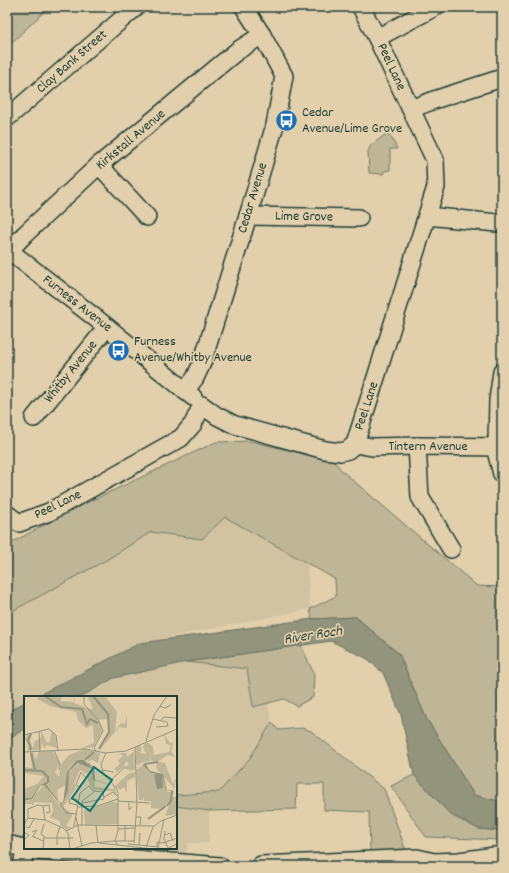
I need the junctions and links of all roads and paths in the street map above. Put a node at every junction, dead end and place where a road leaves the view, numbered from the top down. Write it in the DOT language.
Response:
graph roads {
  1 [pos="136,7"];
  2 [pos="244,7"];
  3 [pos="361,7"];
  4 [pos="435,7"];
  5 [pos="262,35"];
  6 [pos="378,38"];
  7 [pos="502,78"];
  8 [pos="411,109"];
  9 [pos="7,118"];
  10 [pos="99,165"];
  11 [pos="248,216"];
  12 [pos="427,216"];
  13 [pos="147,217"];
  14 [pos="359,218"];
  15 [pos="498,223"];
  16 [pos="8,251"];
  17 [pos="107,327"];
  18 [pos="502,372"];
  19 [pos="185,391"];
  20 [pos="202,405"];
  21 [pos="34,418"];
  22 [pos="355,444"];
  23 [pos="417,446"];
  24 [pos="498,447"];
  25 [pos="502,474"];
  26 [pos="13,519"];
  27 [pos="451,550"];
  28 [pos="7,844"];
  29 [pos="24,849"];
  30 [pos="25,849"];
  31 [pos="502,855"];
  32 [pos="22,866"];
  33 [pos="220,866"];
  34 [pos="260,866"];
  1 -- 9 [label="street, Clay Bank Street"];
  2 -- 5 [label="street, Cedar Avenue"];
  3 -- 6 [label="street, Peel Lane"];
  4 -- 6 [label="street"];
  5 -- 10 [label="street, Kirkstall Avenue"];
  5 -- 11 [label="street, Cedar Avenue"];
  6 -- 8 [label="street, Peel Lane"];
  7 -- 8 [label="street"];
  8 -- 12 [label="street, Peel Lane"];
  10 -- 13 [label="street"];
  10 -- 16 [label="street, Kirkstall Avenue"];
  11 -- 14 [label="street, Lime Grove"];
  11 -- 19 [label="street, Cedar Avenue"];
  12 -- 15 [label="street"];
  12 -- 22 [label="street, Peel Lane"];
  16 -- 17 [label="street, Furness Avenue"];
  17 -- 19 [label="street, Furness Avenue"];
  17 -- 21 [label="street, Whitby Avenue"];
  18 -- 24 [label="street"];
  19 -- 20 [label="street, Furness Avenue"];
  20 -- 22 [label="street, Peel Lane"];
  20 -- 26 [label="street, Peel Lane"];
  22 -- 23 [label="street, Tintern Avenue"];
  23 -- 24 [label="street, Tintern Avenue"];
  23 -- 27 [label="street"];
  24 -- 25 [label="street"];
  28 -- 29 [label="street"];
  30 -- 32 [label="street"];
  30 -- 33 [label="street"];
  31 -- 34 [label="street"];
}
